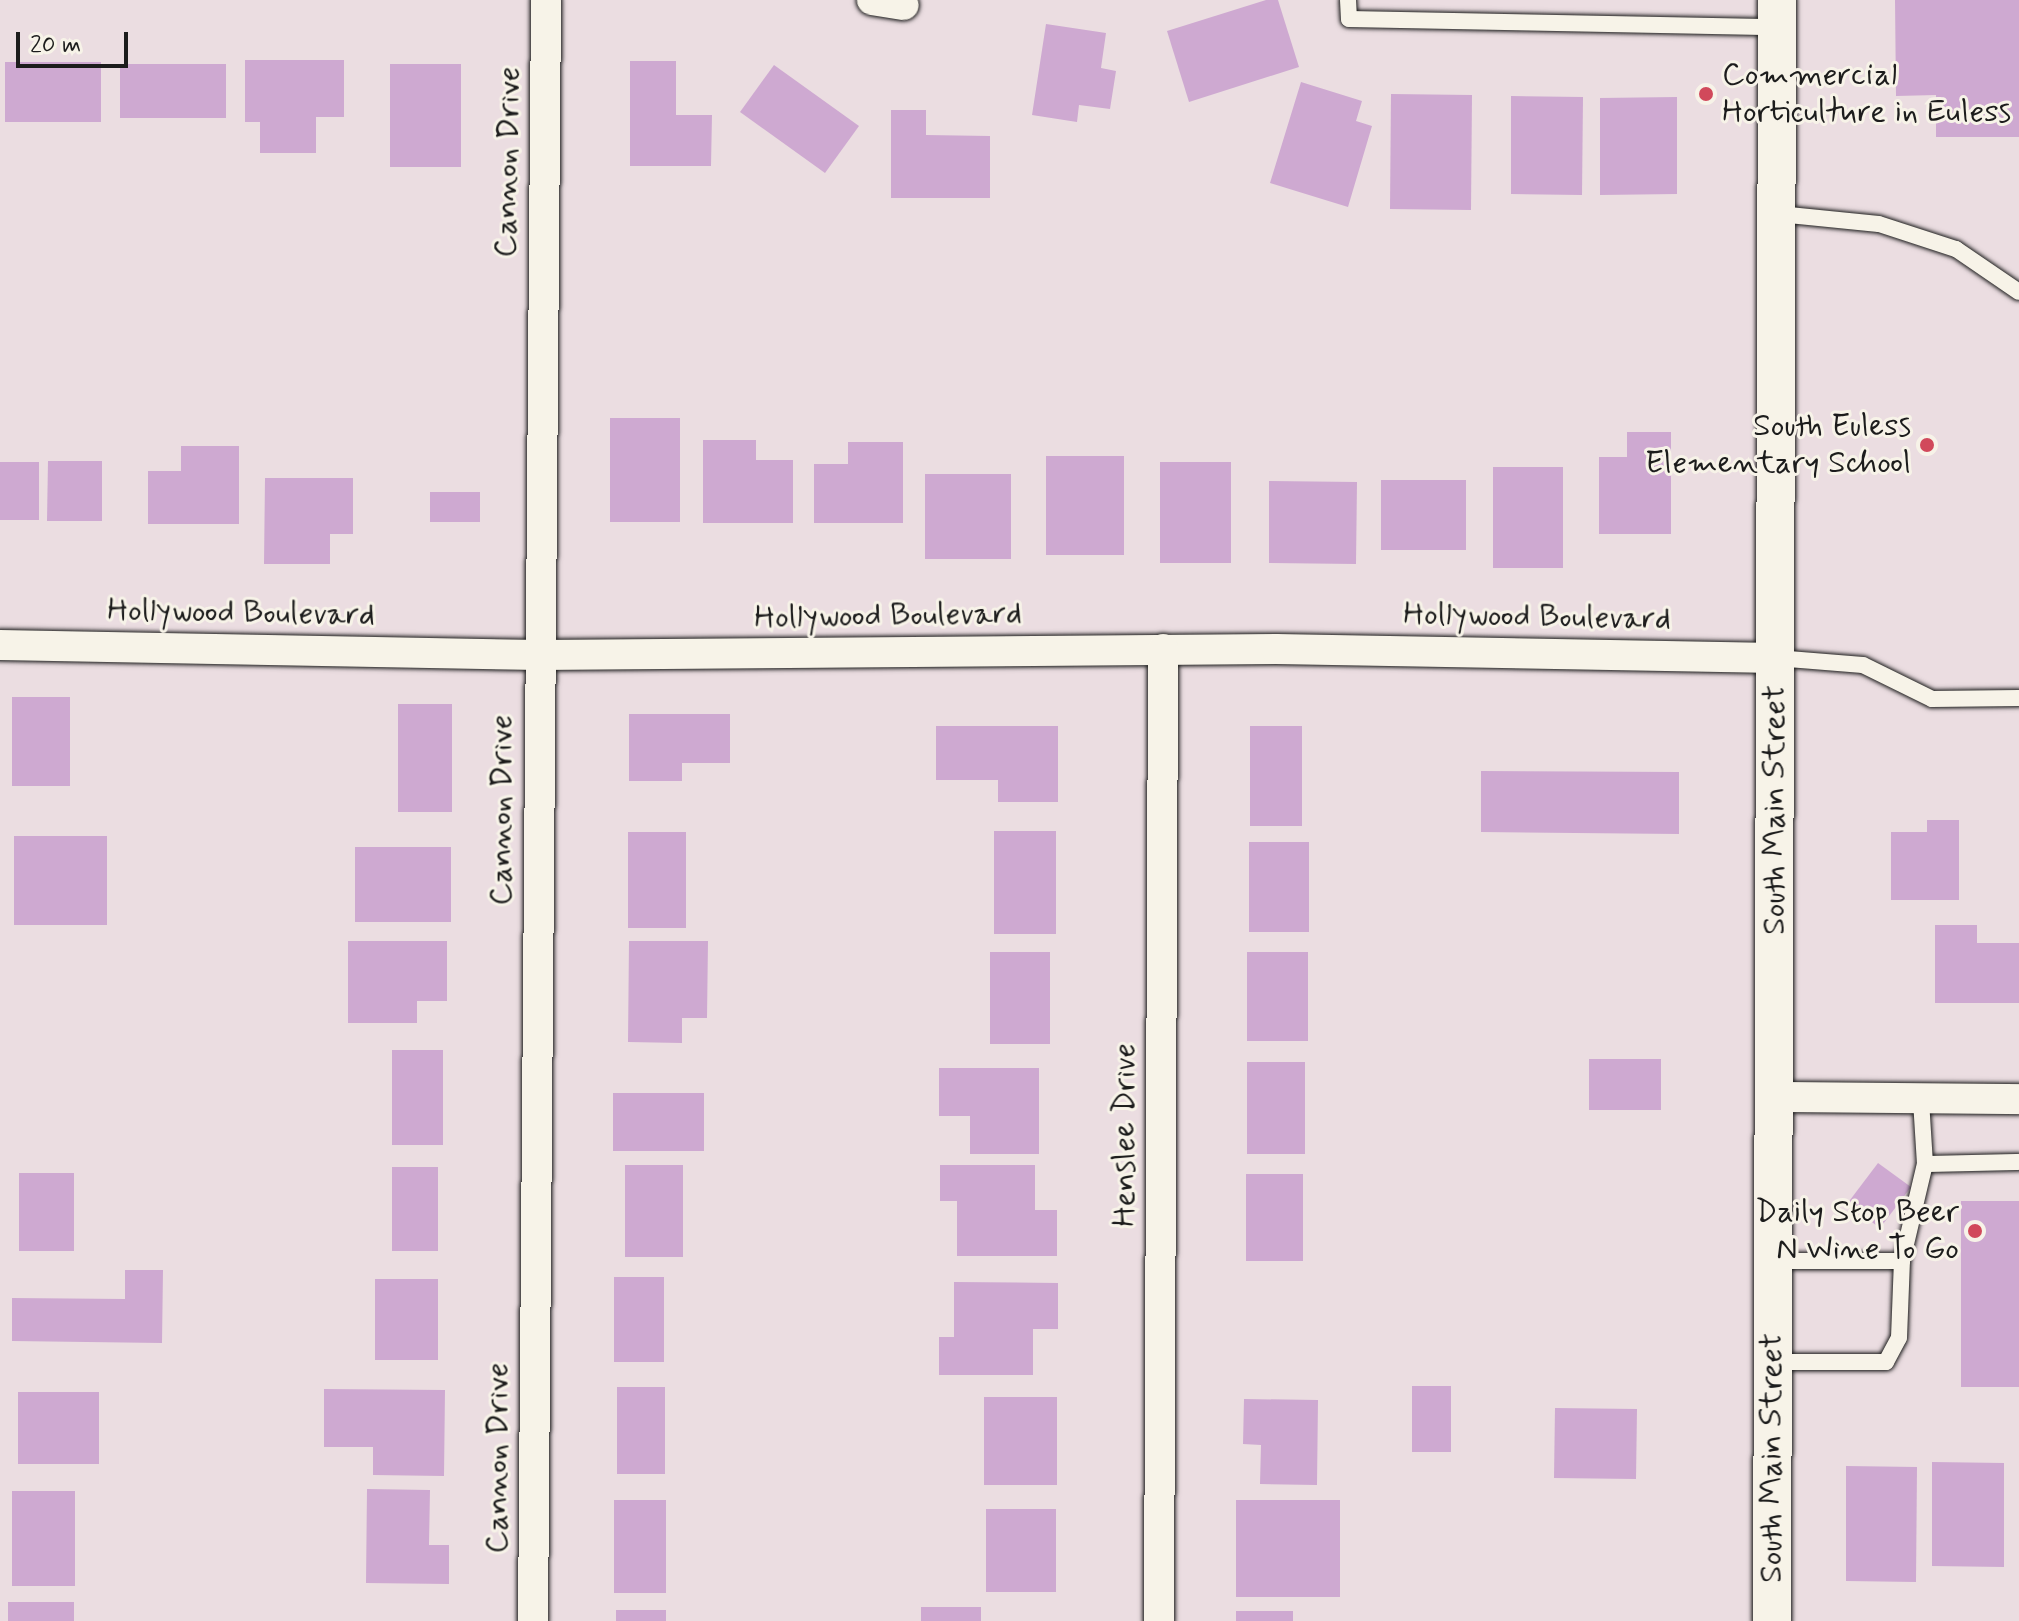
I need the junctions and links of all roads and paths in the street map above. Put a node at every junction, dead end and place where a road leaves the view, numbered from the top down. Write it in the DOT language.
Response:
graph roads {
  1 [pos="546,0"];
  2 [pos="872,0"];
  3 [pos="1348,0"];
  4 [pos="904,5"];
  5 [pos="1777,14"];
  6 [pos="1779,214"];
  7 [pos="2019,292"];
  8 [pos="0,645"];
  9 [pos="1163,649"];
  10 [pos="539,655"];
  11 [pos="1776,658"];
  12 [pos="2019,698"];
  13 [pos="1772,1097"];
  14 [pos="2019,1099"];
  15 [pos="1921,1100"];
  16 [pos="2019,1162"];
  17 [pos="1925,1164"];
  18 [pos="1772,1261"];
  19 [pos="1902,1261"];
  20 [pos="1772,1362"];
  21 [pos="533,1621"];
  22 [pos="1159,1621"];
  23 [pos="1772,1621"];
  1 -- 10 [label="street, Cannon Drive"];
  2 -- 4 [label="street"];
  3 -- 5 [label="lane"];
  5 -- 6 [label="street, South Main Street"];
  6 -- 7 [label="lane"];
  6 -- 11 [label="street, South Main Street"];
  8 -- 10 [label="street, Hollywood Boulevard"];
  9 -- 10 [label="street, Hollywood Boulevard"];
  9 -- 11 [label="street, Hollywood Boulevard"];
  9 -- 22 [label="street, Henslee Drive"];
  10 -- 21 [label="street, Cannon Drive"];
  11 -- 12 [label="lane"];
  11 -- 13 [label="street, South Main Street"];
  13 -- 15 [label="street"];
  13 -- 18 [label="street, South Main Street"];
  14 -- 15 [label="street"];
  15 -- 17 [label="lane"];
  16 -- 17 [label="lane"];
  17 -- 19 [label="lane"];
  18 -- 19 [label="lane"];
  18 -- 20 [label="street, South Main Street"];
  19 -- 20 [label="lane"];
  20 -- 23 [label="street, South Main Street"];
}
